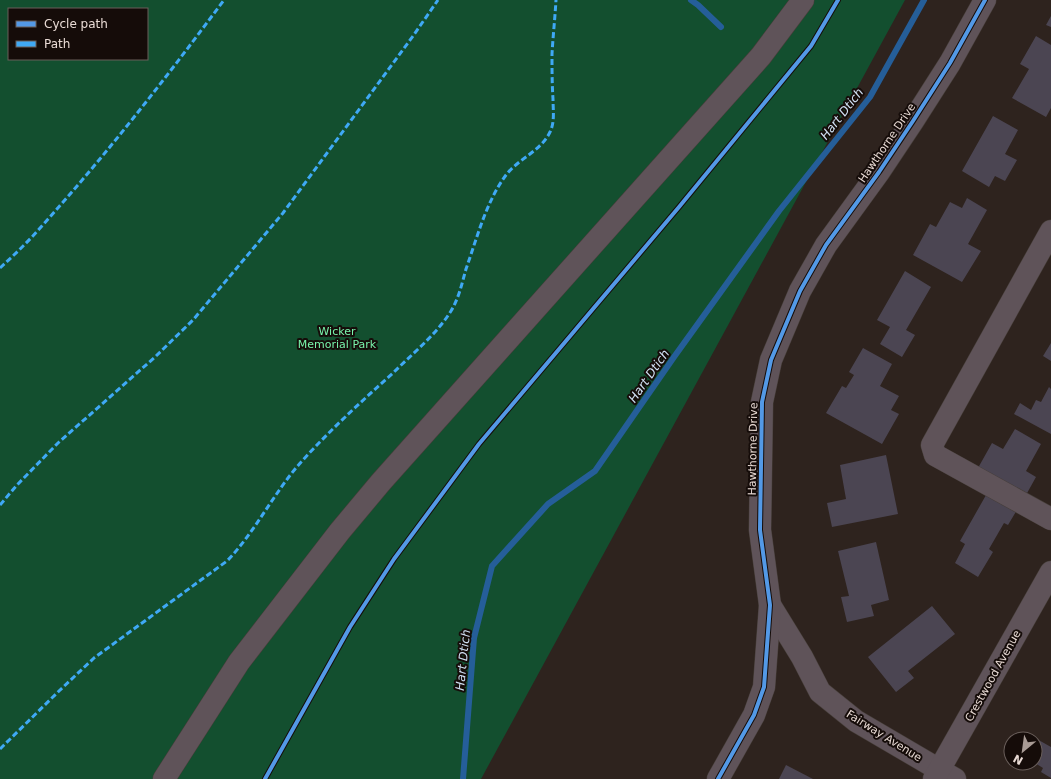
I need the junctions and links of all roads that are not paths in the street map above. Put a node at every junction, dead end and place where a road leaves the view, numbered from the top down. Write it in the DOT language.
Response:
graph roads {
  1 [pos="804,0"];
  2 [pos="985,0"];
  3 [pos="1051,231"];
  4 [pos="1051,519"];
  5 [pos="1051,572"];
  6 [pos="770,605"];
  7 [pos="943,776"];
  8 [pos="164,779"];
  9 [pos="718,779"];
  1 -- 8 [label="street"];
  2 -- 6 [label="street, Hawthorne Drive"];
  3 -- 4 [label="street"];
  5 -- 7 [label="street, Crestwood Avenue"];
  6 -- 7 [label="street, Fairway Avenue"];
  6 -- 9 [label="street, Hawthorne Drive"];
}
